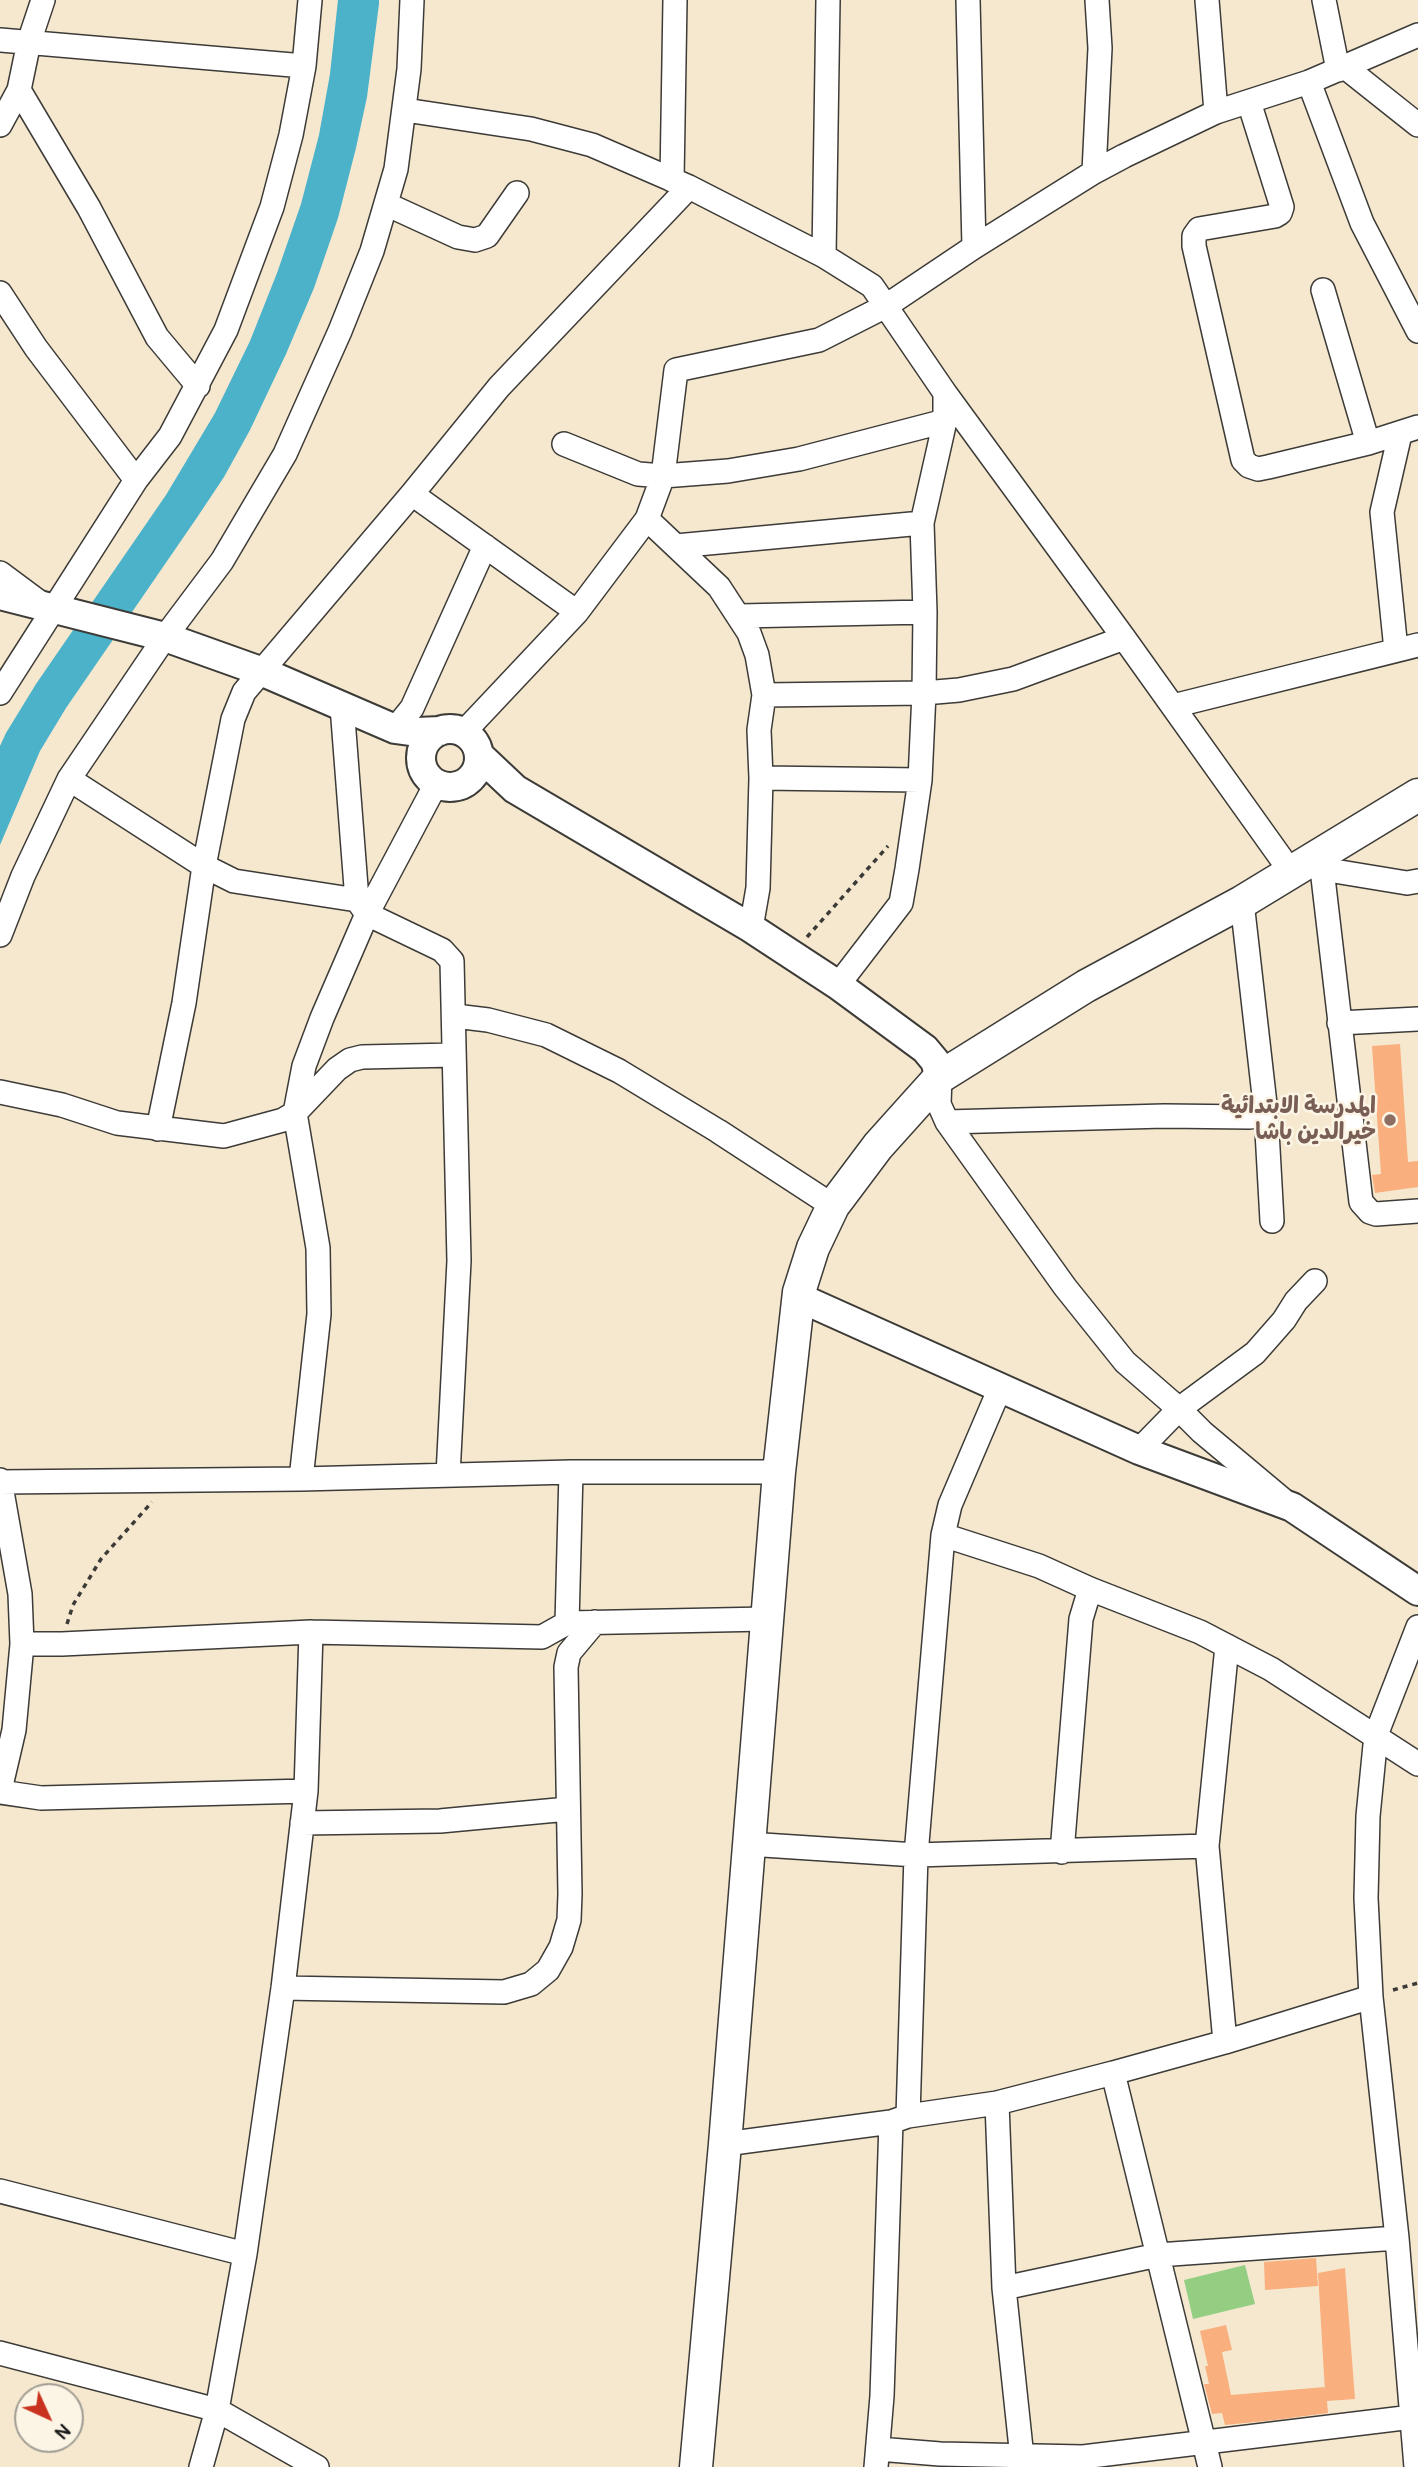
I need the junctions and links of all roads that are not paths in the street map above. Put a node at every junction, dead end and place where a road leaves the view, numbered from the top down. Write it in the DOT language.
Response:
graph roads {
  1 [pos="43,0"];
  2 [pos="310,0"];
  3 [pos="412,0"];
  4 [pos="676,0"];
  5 [pos="828,0"];
  6 [pos="968,0"];
  7 [pos="1097,0"];
  8 [pos="1208,0"];
  9 [pos="1324,0"];
  10 [pos="1418,34"];
  11 [pos="0,40"];
  12 [pos="29,42"];
  13 [pos="304,66"];
  14 [pos="1342,68"];
  15 [pos="1309,82"];
  16 [pos="19,90"];
  17 [pos="1249,102"];
  18 [pos="405,110"];
  19 [pos="1216,112"];
  20 [pos="0,125"];
  21 [pos="1418,125"];
  22 [pos="1094,172"];
  23 [pos="681,183"];
  24 [pos="517,193"];
  25 [pos="386,204"];
  26 [pos="974,247"];
  27 [pos="824,256"];
  28 [pos="1323,290"];
  29 [pos="0,293"];
  30 [pos="886,306"];
  31 [pos="1418,331"];
  32 [pos="198,386"];
  33 [pos="945,393"];
  34 [pos="945,421"];
  35 [pos="1409,430"];
  36 [pos="1368,443"];
  37 [pos="564,444"];
  38 [pos="663,476"];
  39 [pos="136,480"];
  40 [pos="412,494"];
  41 [pos="647,519"];
  42 [pos="922,523"];
  43 [pos="485,546"];
  44 [pos="676,546"];
  45 [pos="0,573"];
  46 [pos="0,594"];
  47 [pos="59,610"];
  48 [pos="578,612"];
  49 [pos="925,612"];
  50 [pos="740,616"];
  51 [pos="165,637"];
  52 [pos="1124,638"];
  53 [pos="1407,647"];
  54 [pos="263,672"];
  55 [pos="0,693"];
  56 [pos="924,693"];
  57 [pos="764,695"];
  58 [pos="342,706"];
  59 [pos="1173,706"];
  60 [pos="395,730"];
  61 [pos="452,732"];
  62 [pos="480,756"];
  63 [pos="429,774"];
  64 [pos="761,778"];
  65 [pos="69,779"];
  66 [pos="920,780"];
  67 [pos="467,782"];
  68 [pos="515,789"];
  69 [pos="1418,795"];
  70 [pos="204,866"];
  71 [pos="1310,867"];
  72 [pos="1418,881"];
  73 [pos="1242,902"];
  74 [pos="362,907"];
  75 [pos="751,928"];
  76 [pos="0,935"];
  77 [pos="838,985"];
  78 [pos="454,1016"];
  79 [pos="1418,1019"];
  80 [pos="1339,1023"];
  81 [pos="454,1055"];
  82 [pos="940,1077"];
  83 [pos="0,1092"];
  84 [pos="295,1113"];
  85 [pos="1266,1113"];
  86 [pos="947,1122"];
  87 [pos="158,1129"];
  88 [pos="833,1206"];
  89 [pos="1418,1211"];
  90 [pos="1272,1221"];
  91 [pos="1315,1281"];
  92 [pos="798,1297"];
  93 [pos="1000,1388"];
  94 [pos="1179,1409"];
  95 [pos="1139,1450"];
  96 [pos="571,1472"];
  97 [pos="779,1472"];
  98 [pos="448,1475"];
  99 [pos="301,1479"];
  100 [pos="0,1481"];
  101 [pos="1292,1507"];
  102 [pos="943,1535"];
  103 [pos="1090,1589"];
  104 [pos="1418,1591"];
  105 [pos="766,1619"];
  106 [pos="595,1622"];
  107 [pos="568,1623"];
  108 [pos="1418,1627"];
  109 [pos="311,1632"];
  110 [pos="22,1644"];
  111 [pos="1227,1646"];
  112 [pos="1376,1735"];
  113 [pos="1418,1764"];
  114 [pos="0,1791"];
  115 [pos="306,1791"];
  116 [pos="568,1809"];
  117 [pos="302,1824"];
  118 [pos="748,1844"];
  119 [pos="1207,1846"];
  120 [pos="1062,1852"];
  121 [pos="916,1855"];
  122 [pos="283,1988"];
  123 [pos="1371,1997"];
  124 [pos="1225,2042"];
  125 [pos="1113,2073"];
  126 [pos="997,2103"];
  127 [pos="900,2119"];
  128 [pos="725,2144"];
  129 [pos="0,2191"];
  130 [pos="1397,2238"];
  131 [pos="245,2254"];
  132 [pos="1158,2255"];
  133 [pos="1004,2288"];
  134 [pos="0,2353"];
  135 [pos="216,2410"];
  136 [pos="1412,2417"];
  137 [pos="1203,2441"];
  138 [pos="877,2458"];
  139 [pos="1117,2460"];
  140 [pos="1023,2461"];
  141 [pos="201,2467"];
  142 [pos="317,2467"];
  143 [pos="696,2467"];
  144 [pos="1210,2467"];
  145 [pos="1416,2467"];
  1 -- 12 [label="street"];
  2 -- 13 [label="street"];
  3 -- 18 [label="street"];
  4 -- 23 [label="street"];
  5 -- 27 [label="street"];
  6 -- 26 [label="street"];
  7 -- 22 [label="street"];
  8 -- 19 [label="street"];
  9 -- 14 [label="street"];
  10 -- 14 [label="street"];
  11 -- 12 [label="street"];
  12 -- 13 [label="street"];
  12 -- 16 [label="street"];
  13 -- 32 [label="street"];
  14 -- 15 [label="street"];
  14 -- 21 [label="street"];
  15 -- 17 [label="street"];
  15 -- 31 [label="street"];
  16 -- 20 [label="street"];
  16 -- 32 [label="street"];
  17 -- 19 [label="street"];
  17 -- 36 [label="street"];
  18 -- 23 [label="street"];
  18 -- 25 [label="street"];
  19 -- 22 [label="street"];
  22 -- 26 [label="street"];
  23 -- 27 [label="street"];
  23 -- 40 [label="street"];
  24 -- 25 [label="street"];
  25 -- 51 [label="street"];
  26 -- 30 [label="street"];
  27 -- 30 [label="street"];
  28 -- 36 [label="street"];
  29 -- 39 [label="street"];
  30 -- 33 [label="street"];
  30 -- 38 [label="street"];
  32 -- 39 [label="street"];
  33 -- 34 [label="street"];
  33 -- 52 [label="street"];
  34 -- 38 [label="street"];
  34 -- 42 [label="street"];
  35 -- 36 [label="street"];
  35 -- 53 [label="street"];
  37 -- 38 [label="street"];
  38 -- 41 [label="street"];
  39 -- 47 [label="street"];
  40 -- 43 [label="street"];
  40 -- 54 [label="street"];
  41 -- 44 [label="street"];
  41 -- 48 [label="street"];
  42 -- 44 [label="street"];
  42 -- 49 [label="street"];
  43 -- 48 [label="street"];
  43 -- 60 [label="street"];
  44 -- 50 [label="street"];
  45 -- 47 [label="street"];
  46 -- 47 [label="street"];
  47 -- 51 [label="street"];
  47 -- 55 [label="street"];
  48 -- 61 [label="street"];
  49 -- 50 [label="street"];
  49 -- 56 [label="street"];
  50 -- 57 [label="street"];
  51 -- 54 [label="street"];
  51 -- 65 [label="street"];
  52 -- 56 [label="street"];
  52 -- 59 [label="street"];
  53 -- 59 [label="street"];
  54 -- 58 [label="street"];
  54 -- 70 [label="street"];
  56 -- 57 [label="street"];
  56 -- 66 [label="street"];
  57 -- 64 [label="street"];
  58 -- 60 [label="street"];
  58 -- 74 [label="street"];
  59 -- 71 [label="street"];
  60 -- 61 [label="street"];
  60 -- 63 [label="street"];
  61 -- 62 [label="street"];
  61 -- 63 [label="street"];
  62 -- 67 [label="street"];
  62 -- 68 [label="street"];
  63 -- 67 [label="street"];
  63 -- 74 [label="street"];
  64 -- 66 [label="street"];
  64 -- 75 [label="street"];
  65 -- 70 [label="street"];
  65 -- 76 [label="street"];
  66 -- 77 [label="street"];
  67 -- 68 [label="street"];
  68 -- 75 [label="street"];
  69 -- 71 [label="main road"];
  70 -- 74 [label="street"];
  70 -- 87 [label="street"];
  71 -- 72 [label="street"];
  71 -- 73 [label="main road"];
  71 -- 80 [label="street"];
  73 -- 82 [label="main road"];
  73 -- 85 [label="street"];
  74 -- 78 [label="street"];
  74 -- 84 [label="street"];
  75 -- 77 [label="street"];
  77 -- 82 [label="street"];
  78 -- 81 [label="street"];
  78 -- 88 [label="street"];
  79 -- 80 [label="street"];
  80 -- 89 [label="street"];
  81 -- 84 [label="street"];
  81 -- 98 [label="street"];
  82 -- 86 [label="street"];
  82 -- 88 [label="main road"];
  83 -- 87 [label="street"];
  84 -- 87 [label="street"];
  84 -- 99 [label="street"];
  85 -- 86 [label="street"];
  85 -- 90 [label="street"];
  86 -- 94 [label="street"];
  88 -- 92 [label="main road"];
  91 -- 94 [label="street"];
  92 -- 93 [label="street"];
  92 -- 97 [label="main road"];
  93 -- 95 [label="street"];
  93 -- 102 [label="street"];
  94 -- 95 [label="street"];
  94 -- 101 [label="street"];
  95 -- 101 [label="street"];
  96 -- 97 [label="street"];
  96 -- 98 [label="street"];
  96 -- 107 [label="street"];
  97 -- 105 [label="main road"];
  98 -- 99 [label="street"];
  99 -- 100 [label="street"];
  100 -- 110 [label="street"];
  101 -- 104 [label="street"];
  102 -- 103 [label="street"];
  102 -- 121 [label="street"];
  103 -- 111 [label="street"];
  103 -- 120 [label="street"];
  105 -- 106 [label="street"];
  105 -- 118 [label="main road"];
  106 -- 107 [label="street"];
  106 -- 116 [label="street"];
  107 -- 109 [label="street"];
  108 -- 112 [label="street"];
  109 -- 110 [label="street"];
  109 -- 115 [label="street"];
  110 -- 114 [label="street"];
  111 -- 112 [label="street"];
  111 -- 119 [label="street"];
  112 -- 113 [label="street"];
  112 -- 123 [label="street"];
  114 -- 115 [label="street"];
  115 -- 117 [label="street"];
  116 -- 117 [label="street"];
  116 -- 122 [label="street"];
  117 -- 122 [label="street"];
  118 -- 121 [label="street"];
  118 -- 128 [label="main road"];
  119 -- 120 [label="street"];
  119 -- 124 [label="street"];
  120 -- 121 [label="street"];
  121 -- 127 [label="street"];
  122 -- 131 [label="street"];
  123 -- 124 [label="street"];
  123 -- 130 [label="street"];
  124 -- 125 [label="street"];
  125 -- 126 [label="street"];
  125 -- 132 [label="street"];
  126 -- 127 [label="street"];
  126 -- 133 [label="street"];
  127 -- 128 [label="street"];
  127 -- 138 [label="street"];
  128 -- 143 [label="main road"];
  129 -- 131 [label="street"];
  130 -- 132 [label="street"];
  130 -- 136 [label="street"];
  131 -- 135 [label="street"];
  132 -- 133 [label="street"];
  132 -- 137 [label="street"];
  133 -- 140 [label="street"];
  134 -- 135 [label="street"];
  135 -- 141 [label="street"];
  135 -- 142 [label="street"];
  136 -- 137 [label="street"];
  136 -- 145 [label="street"];
  137 -- 139 [label="street"];
  137 -- 144 [label="street"];
  138 -- 140 [label="street"];
  139 -- 140 [label="street"];
}
